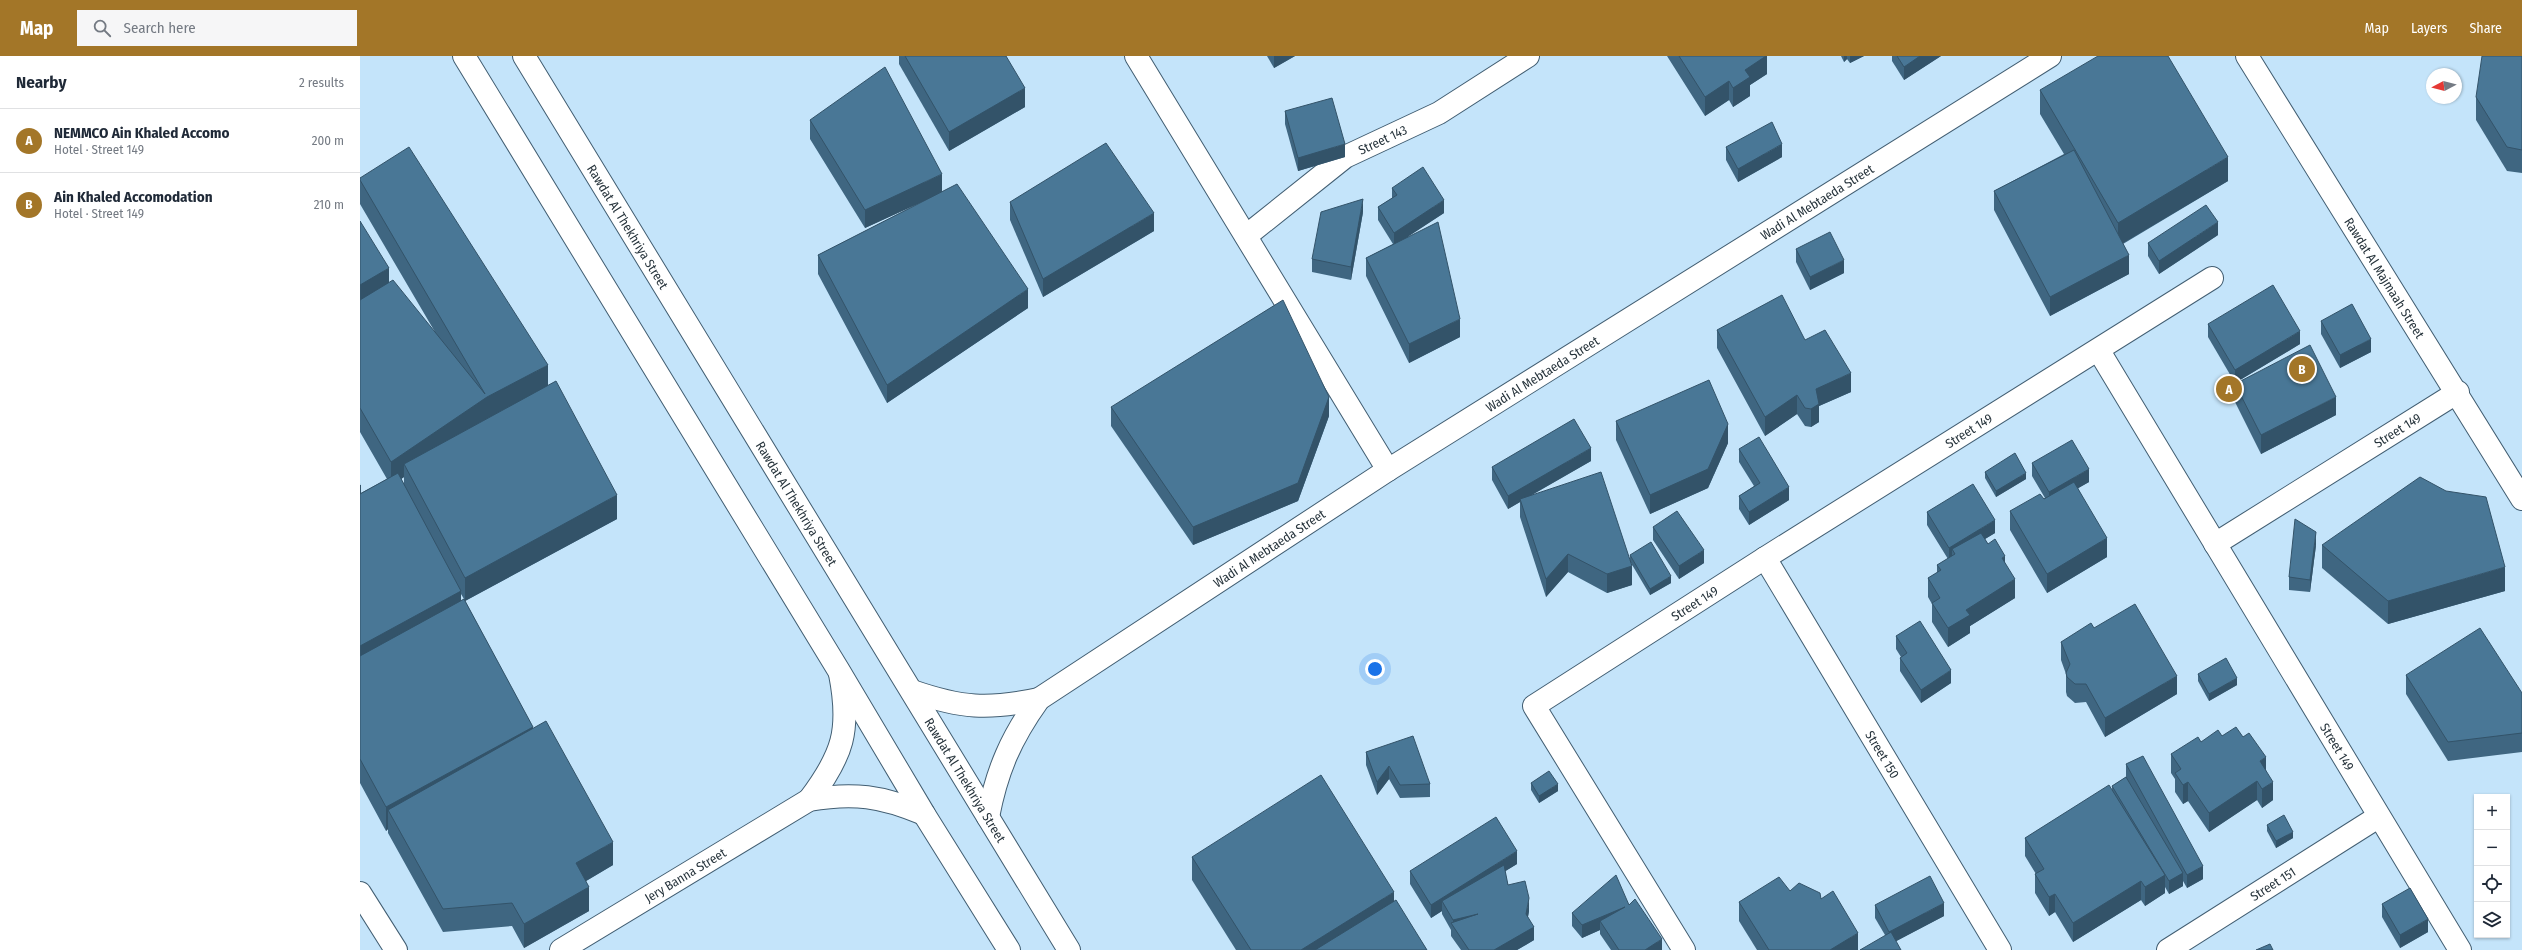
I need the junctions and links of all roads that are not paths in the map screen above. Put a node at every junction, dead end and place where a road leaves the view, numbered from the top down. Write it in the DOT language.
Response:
graph roads {
  1 [pos="464,56"];
  2 [pos="524,56"];
  3 [pos="1136,56"];
  4 [pos="1528,56"];
  5 [pos="2050,56"];
  6 [pos="2248,56"];
  7 [pos="1246,236"];
  8 [pos="2212,278"];
  9 [pos="2099,351"];
  10 [pos="2458,392"];
  11 [pos="1388,470"];
  12 [pos="2522,499"];
  13 [pos="2215,544"];
  14 [pos="1765,558"];
  15 [pos="839,670"];
  16 [pos="912,691"];
  17 [pos="1039,699"];
  18 [pos="809,800"];
  19 [pos="924,814"];
  20 [pos="988,817"];
  21 [pos="2378,817"];
  22 [pos="360,893"];
  23 [pos="396,950"];
  24 [pos="561,950"];
  25 [pos="1009,950"];
  26 [pos="1069,950"];
  27 [pos="1684,950"];
  28 [pos="2000,950"];
  29 [pos="2168,950"];
  30 [pos="2460,950"];
  1 -- 15 [label="street"];
  2 -- 16 [label="street, Rawdat Al Thekhriya Street"];
  3 -- 7 [label="street"];
  4 -- 7 [label="street, Street 143"];
  5 -- 11 [label="street, Wadi Al Mebtaeda Street"];
  6 -- 10 [label="street, Rawdat Al Majmaah Street"];
  7 -- 11 [label="street"];
  8 -- 9 [label="street, Street 149"];
  9 -- 13 [label="street, Street 149"];
  9 -- 14 [label="street, Street 149"];
  10 -- 12 [label="street, Rawdat Al Majmaah Street"];
  10 -- 13 [label="street, Street 149"];
  11 -- 17 [label="street, Wadi Al Mebtaeda Street"];
  13 -- 21 [label="street, Street 149"];
  14 -- 27 [label="street, Street 149"];
  14 -- 28 [label="street, Street 150"];
  15 -- 18 [label="street, Jery Banna Street"];
  15 -- 19 [label="street"];
  16 -- 17 [label="street, Wadi Al Mebtaeda Street"];
  16 -- 20 [label="street, Rawdat Al Thekhriya Street"];
  17 -- 20 [label="street, Wadi Al Mebtaeda Street"];
  18 -- 19 [label="street, Jery Banna Street"];
  18 -- 24 [label="street, Jery Banna Street"];
  19 -- 25 [label="street"];
  20 -- 26 [label="street, Rawdat Al Thekhriya Street"];
  21 -- 29 [label="street, Street 151"];
  21 -- 30 [label="street, Street 149"];
  22 -- 23 [label="street"];
}
